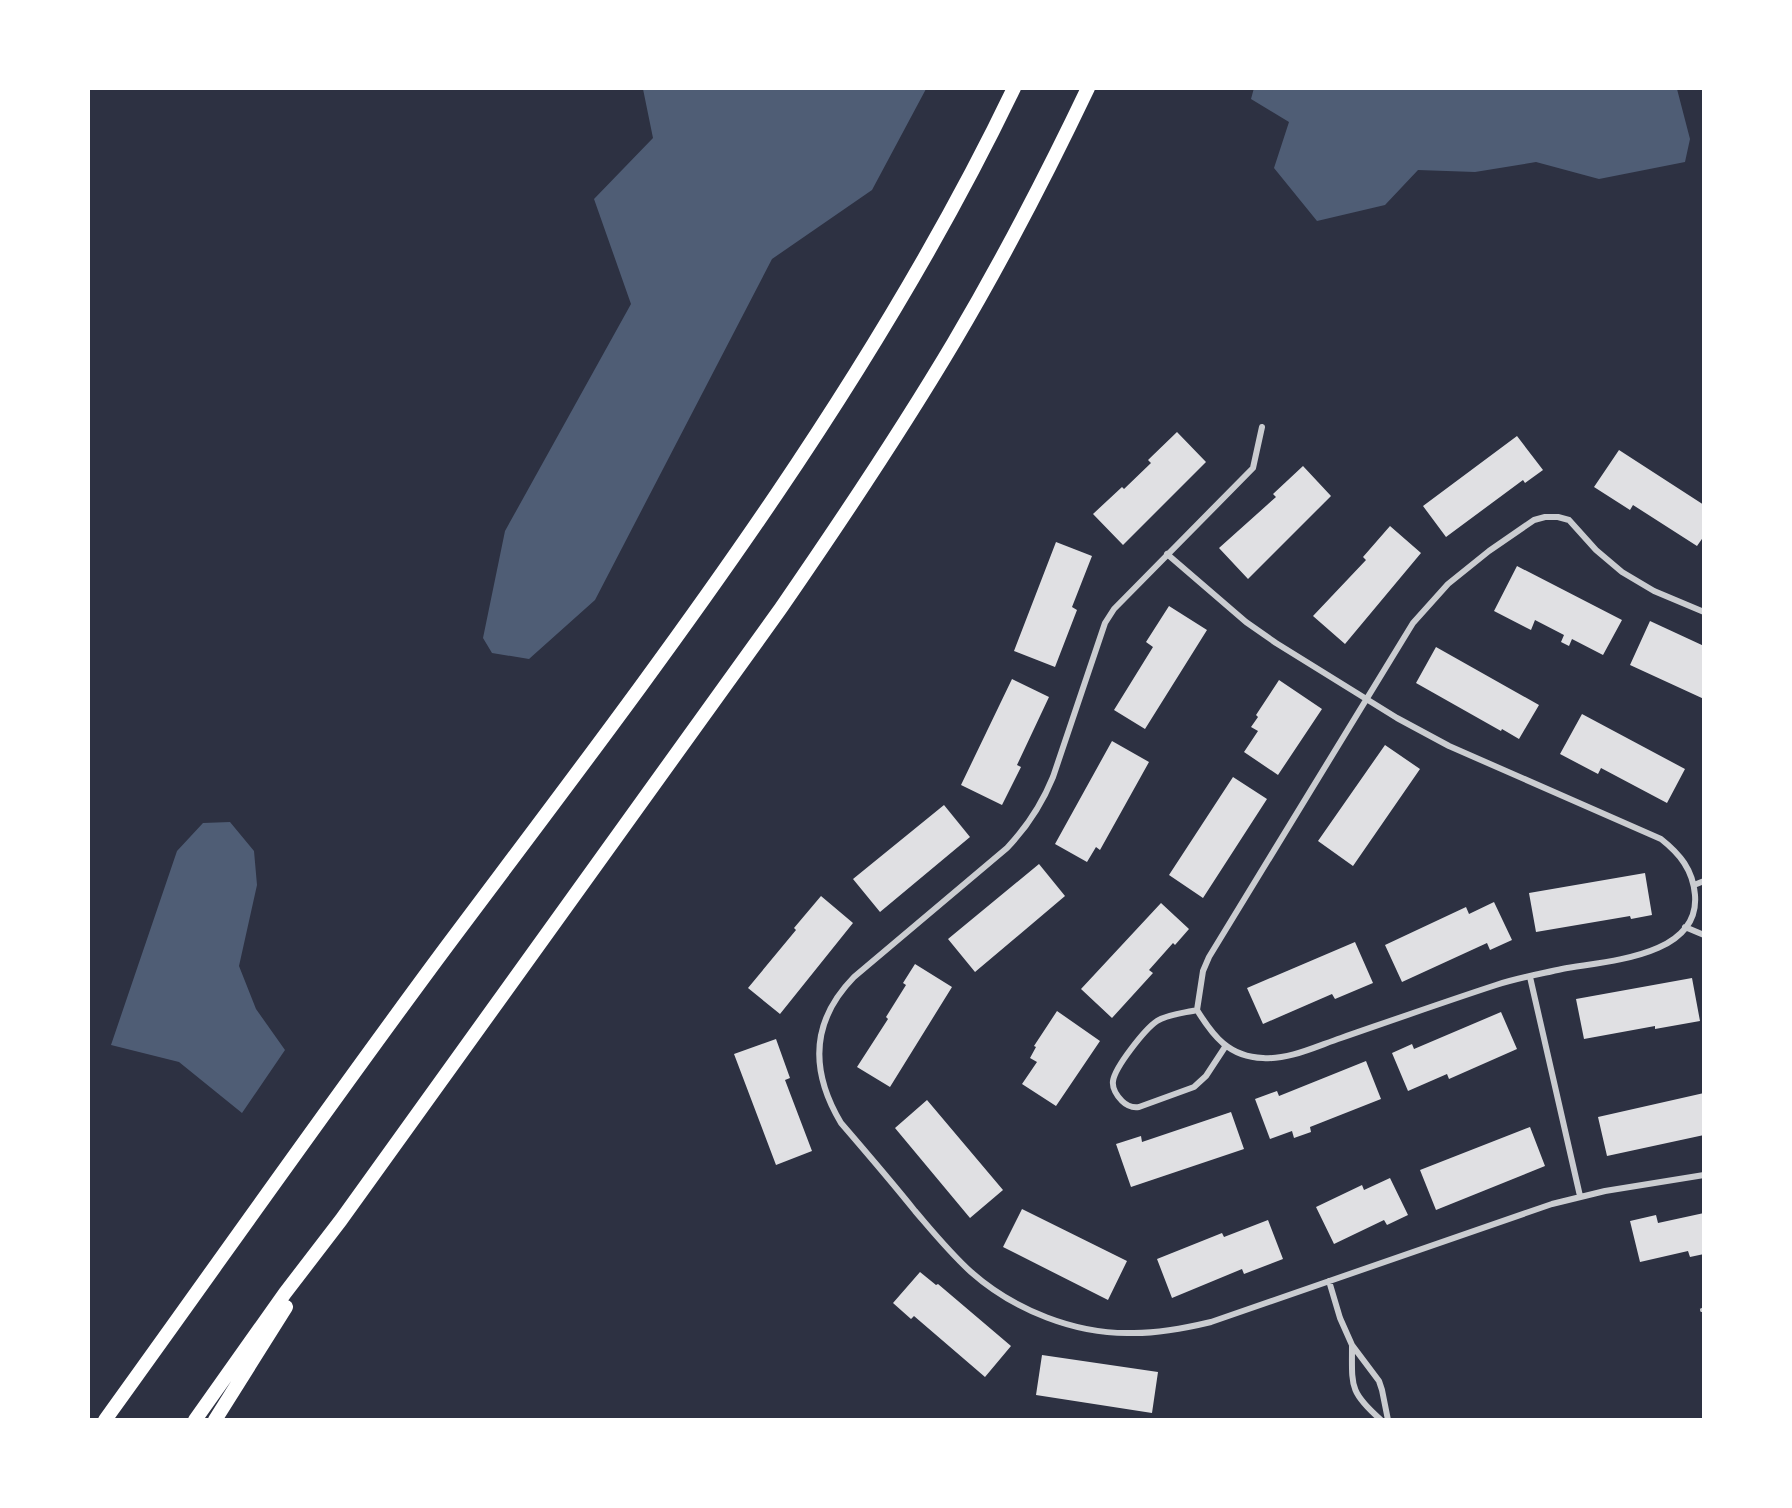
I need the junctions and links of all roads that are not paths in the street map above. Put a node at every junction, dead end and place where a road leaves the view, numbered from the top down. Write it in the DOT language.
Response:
graph roads {
  1 [pos="1014,88"];
  2 [pos="1088,88"];
  3 [pos="1262,427"];
  4 [pos="1167,554"];
  5 [pos="1704,612"];
  6 [pos="1367,699"];
  7 [pos="1704,881"];
  8 [pos="1694,885"];
  9 [pos="1685,927"];
  10 [pos="1704,935"];
  11 [pos="1530,977"];
  12 [pos="1197,1010"];
  13 [pos="1225,1047"];
  14 [pos="1704,1175"];
  15 [pos="1580,1196"];
  16 [pos="341,1220"];
  17 [pos="1329,1281"];
  18 [pos="1352,1345"];
  19 [pos="105,1419"];
  20 [pos="195,1419"];
  21 [pos="214,1419"];
  22 [pos="1381,1419"];
  23 [pos="1388,1419"];
  1 -- 19 [label="highway"];
  2 -- 16 [label="highway"];
  3 -- 4 [label="street"];
  4 -- 6 [label="street"];
  4 -- 17 [label="street"];
  5 -- 6 [label="street"];
  6 -- 8 [label="street"];
  6 -- 12 [label="street"];
  7 -- 8 [label="street"];
  8 -- 9 [label="street"];
  9 -- 10 [label="street"];
  9 -- 11 [label="street"];
  11 -- 13 [label="street"];
  11 -- 15 [label="street"];
  12 -- 13 [label="street"];
  12 -- 13 [label="street"];
  14 -- 15 [label="street"];
  15 -- 17 [label="street"];
  16 -- 20 [label="highway"];
  16 -- 21 [label="highway"];
  17 -- 18 [label="street"];
  18 -- 22 [label="street"];
  18 -- 23 [label="street"];
}
